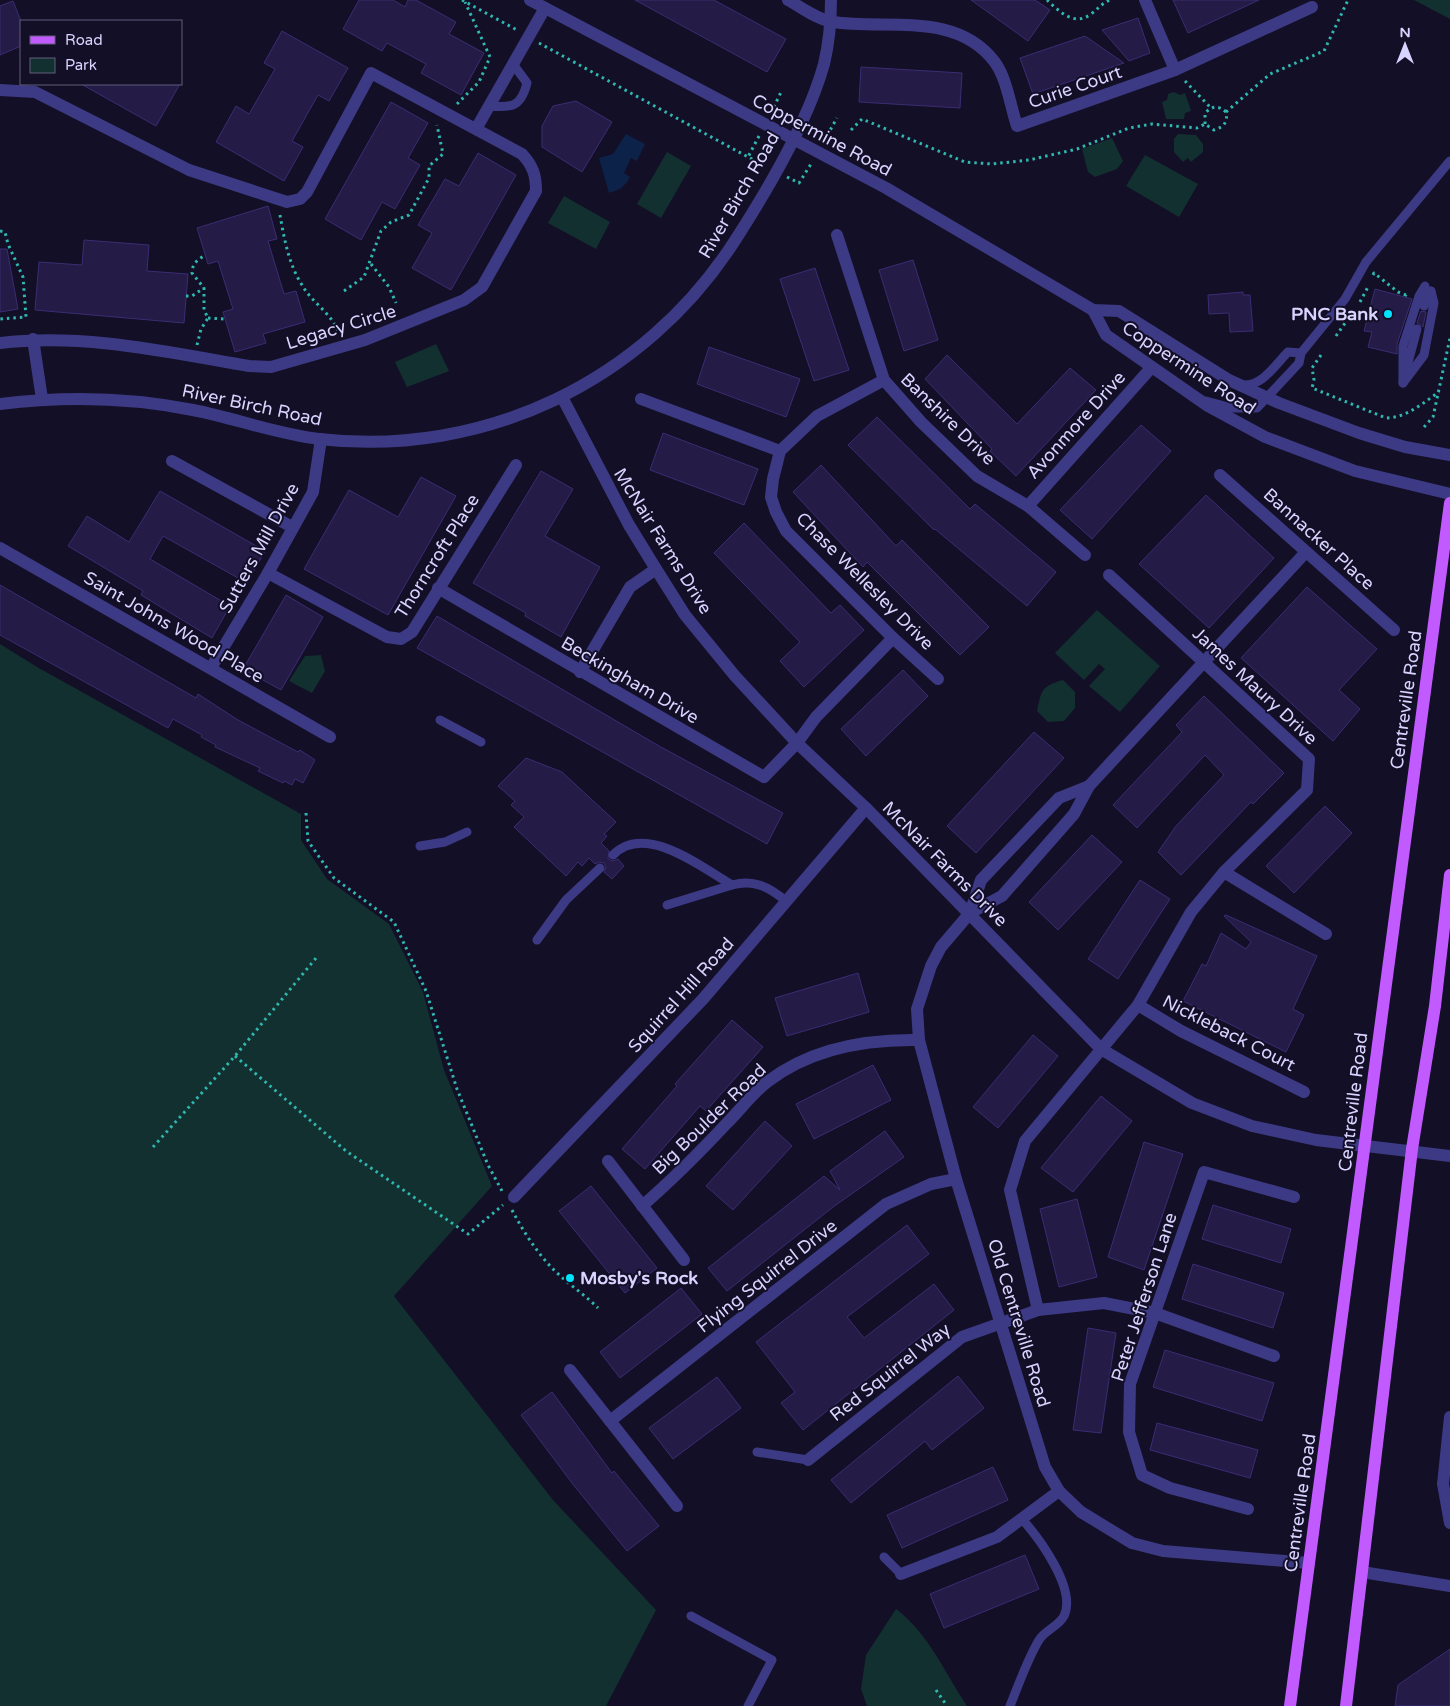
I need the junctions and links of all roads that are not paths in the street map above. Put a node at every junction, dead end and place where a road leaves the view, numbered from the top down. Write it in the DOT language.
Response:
graph roads {
  1 [pos="530,0"];
  2 [pos="788,0"];
  3 [pos="831,0"];
  4 [pos="1145,0"];
  5 [pos="1312,6"];
  6 [pos="545,8"];
  7 [pos="830,22"];
  8 [pos="513,64"];
  9 [pos="1177,69"];
  10 [pos="0,90"];
  11 [pos="489,106"];
  12 [pos="476,129"];
  13 [pos="793,139"];
  14 [pos="1450,161"];
  15 [pos="837,235"];
  16 [pos="1428,288"];
  17 [pos="1424,306"];
  18 [pos="1093,310"];
  19 [pos="1417,329"];
  20 [pos="33,339"];
  21 [pos="0,343"];
  22 [pos="1301,352"];
  23 [pos="1151,368"];
  24 [pos="884,380"];
  25 [pos="1403,383"];
  26 [pos="1235,384"];
  27 [pos="1192,395"];
  28 [pos="562,397"];
  29 [pos="1267,398"];
  30 [pos="42,399"];
  31 [pos="641,399"];
  32 [pos="0,404"];
  33 [pos="321,439"];
  34 [pos="780,451"];
  35 [pos="1450,455"];
  36 [pos="172,460"];
  37 [pos="516,465"];
  38 [pos="1220,474"];
  39 [pos="1450,494"];
  40 [pos="1450,502"];
  41 [pos="1028,506"];
  42 [pos="292,527"];
  43 [pos="0,548"];
  44 [pos="1306,552"];
  45 [pos="1085,555"];
  46 [pos="656,569"];
  47 [pos="268,573"];
  48 [pos="1109,575"];
  49 [pos="438,588"];
  50 [pos="1394,630"];
  51 [pos="893,638"];
  52 [pos="1203,662"];
  53 [pos="211,668"];
  54 [pos="580,672"];
  55 [pos="938,679"];
  56 [pos="440,720"];
  57 [pos="330,737"];
  58 [pos="481,742"];
  59 [pos="797,743"];
  60 [pos="1089,786"];
  61 [pos="866,808"];
  62 [pos="467,832"];
  63 [pos="420,846"];
  64 [pos="613,855"];
  65 [pos="600,868"];
  66 [pos="1224,872"];
  67 [pos="1450,875"];
  68 [pos="732,885"];
  69 [pos="786,901"];
  70 [pos="667,905"];
  71 [pos="970,913"];
  72 [pos="1326,934"];
  73 [pos="537,940"];
  74 [pos="1138,1005"];
  75 [pos="919,1040"];
  76 [pos="1101,1049"];
  77 [pos="1304,1092"];
  78 [pos="1365,1146"];
  79 [pos="1412,1150"];
  80 [pos="1450,1156"];
  81 [pos="608,1161"];
  82 [pos="956,1178"];
  83 [pos="1294,1197"];
  84 [pos="511,1199"];
  85 [pos="642,1206"];
  86 [pos="684,1260"];
  87 [pos="1038,1310"];
  88 [pos="1155,1313"];
  89 [pos="1000,1322"];
  90 [pos="1274,1356"];
  91 [pos="570,1370"];
  92 [pos="1450,1417"];
  93 [pos="610,1421"];
  94 [pos="757,1452"];
  95 [pos="808,1460"];
  96 [pos="1059,1491"];
  97 [pos="677,1506"];
  98 [pos="1248,1509"];
  99 [pos="1022,1519"];
  100 [pos="1450,1523"];
  101 [pos="884,1557"];
  102 [pos="1310,1563"];
  103 [pos="1362,1572"];
  104 [pos="901,1574"];
  105 [pos="1450,1586"];
  106 [pos="690,1616"];
  107 [pos="748,1706"];
  108 [pos="1010,1706"];
  109 [pos="1290,1706"];
  110 [pos="1346,1706"];
  1 -- 6 [label="street, Coppermine Road"];
  2 -- 7 [label="street"];
  3 -- 7 [label="street, River Birch Road"];
  4 -- 9 [label="street"];
  5 -- 9 [label="street, Curie Court"];
  6 -- 8 [label="street"];
  6 -- 13 [label="street, Coppermine Road"];
  7 -- 9 [label="street, Curie Court"];
  7 -- 13 [label="street, River Birch Road"];
  8 -- 11 [label="street"];
  8 -- 11 [label="lane"];
  10 -- 12 [label="street, Legacy Circle"];
  11 -- 12 [label="street"];
  12 -- 20 [label="street, Legacy Circle"];
  13 -- 18 [label="street, Coppermine Road"];
  13 -- 28 [label="street, River Birch Road"];
  14 -- 22 [label="lane"];
  15 -- 24 [label="street, Banshire Drive"];
  16 -- 17 [label="lane"];
  16 -- 25 [label="lane"];
  16 -- 25 [label="lane"];
  18 -- 23 [label="street, Coppermine Road"];
  18 -- 26 [label="street, Coppermine Road"];
  19 -- 25 [label="lane"];
  20 -- 21 [label="street, Legacy Circle"];
  20 -- 30 [label="street"];
  22 -- 26 [label="lane"];
  22 -- 29 [label="lane"];
  23 -- 27 [label="street, Coppermine Road"];
  23 -- 41 [label="street, Avonmore Drive"];
  24 -- 34 [label="street"];
  24 -- 41 [label="street, Banshire Drive"];
  26 -- 29 [label="street, Coppermine Road"];
  27 -- 29 [label="lane"];
  27 -- 39 [label="street, Coppermine Road"];
  28 -- 33 [label="street, River Birch Road"];
  28 -- 46 [label="street, McNair Farms Drive"];
  29 -- 35 [label="street, Coppermine Road"];
  30 -- 32 [label="street, River Birch Road"];
  30 -- 33 [label="street, River Birch Road"];
  31 -- 34 [label="street"];
  33 -- 42 [label="street, Sutters Mill Drive"];
  34 -- 51 [label="street, Chase Wellesley Drive"];
  36 -- 42 [label="street"];
  37 -- 49 [label="street, Thorncroft Place"];
  38 -- 44 [label="street, Bannacker Place"];
  40 -- 78 [label="main road, Centreville Road"];
  41 -- 45 [label="street, Banshire Drive"];
  42 -- 47 [label="street, Sutters Mill Drive"];
  43 -- 53 [label="street, Saint Johns Wood Place"];
  44 -- 50 [label="street, Bannacker Place"];
  44 -- 52 [label="street"];
  46 -- 54 [label="street"];
  46 -- 59 [label="street, McNair Farms Drive"];
  47 -- 49 [label="street, Thorncroft Place"];
  47 -- 53 [label="street, Sutters Mill Drive"];
  48 -- 52 [label="street, James Maury Drive"];
  49 -- 54 [label="street, Beckingham Drive"];
  51 -- 55 [label="street, Chase Wellesley Drive"];
  51 -- 59 [label="street"];
  52 -- 60 [label="street"];
  52 -- 66 [label="street, James Maury Drive"];
  53 -- 57 [label="street, Saint Johns Wood Place"];
  54 -- 59 [label="street, Beckingham Drive"];
  56 -- 58 [label="lane"];
  59 -- 61 [label="street, McNair Farms Drive"];
  60 -- 71 [label="street"];
  60 -- 71 [label="street"];
  61 -- 69 [label="street, Squirrel Hill Road"];
  61 -- 71 [label="street, McNair Farms Drive"];
  62 -- 63 [label="lane"];
  64 -- 68 [label="lane"];
  65 -- 73 [label="lane"];
  66 -- 72 [label="street"];
  66 -- 74 [label="street, James Maury Drive"];
  67 -- 79 [label="main road"];
  68 -- 69 [label="lane"];
  68 -- 70 [label="lane"];
  69 -- 84 [label="street, Squirrel Hill Road"];
  71 -- 75 [label="street, Old Centreville Road"];
  71 -- 76 [label="street, McNair Farms Drive"];
  74 -- 76 [label="street, James Maury Drive"];
  74 -- 77 [label="street, Nickleback Court"];
  75 -- 82 [label="street, Old Centreville Road"];
  75 -- 85 [label="street, Big Boulder Road"];
  76 -- 78 [label="street, McNair Farms Drive"];
  76 -- 87 [label="street, James Maury Drive"];
  78 -- 79 [label="street, McNair Farms Drive"];
  78 -- 102 [label="main road, Centreville Road"];
  79 -- 80 [label="street, McNair Farms Drive"];
  79 -- 103 [label="main road"];
  81 -- 85 [label="street"];
  82 -- 89 [label="street, Old Centreville Road"];
  82 -- 93 [label="street, Flying Squirrel Drive"];
  83 -- 88 [label="street, Peter Jefferson Lane"];
  85 -- 86 [label="street"];
  87 -- 88 [label="street, Red Squirrel Way"];
  87 -- 89 [label="street, Red Squirrel Way"];
  88 -- 90 [label="street, Red Squirrel Way"];
  88 -- 98 [label="street, Peter Jefferson Lane"];
  89 -- 95 [label="street, Red Squirrel Way"];
  89 -- 96 [label="street, Old Centreville Road"];
  91 -- 93 [label="street"];
  92 -- 100 [label="street"];
  93 -- 97 [label="street"];
  94 -- 95 [label="lane"];
  96 -- 99 [label="street"];
  96 -- 102 [label="street, Old Centreville Road"];
  99 -- 104 [label="street"];
  99 -- 108 [label="lane"];
  101 -- 104 [label="lane"];
  102 -- 109 [label="main road, Centreville Road"];
  103 -- 105 [label="street"];
  103 -- 110 [label="main road"];
  106 -- 107 [label="lane"];
}
